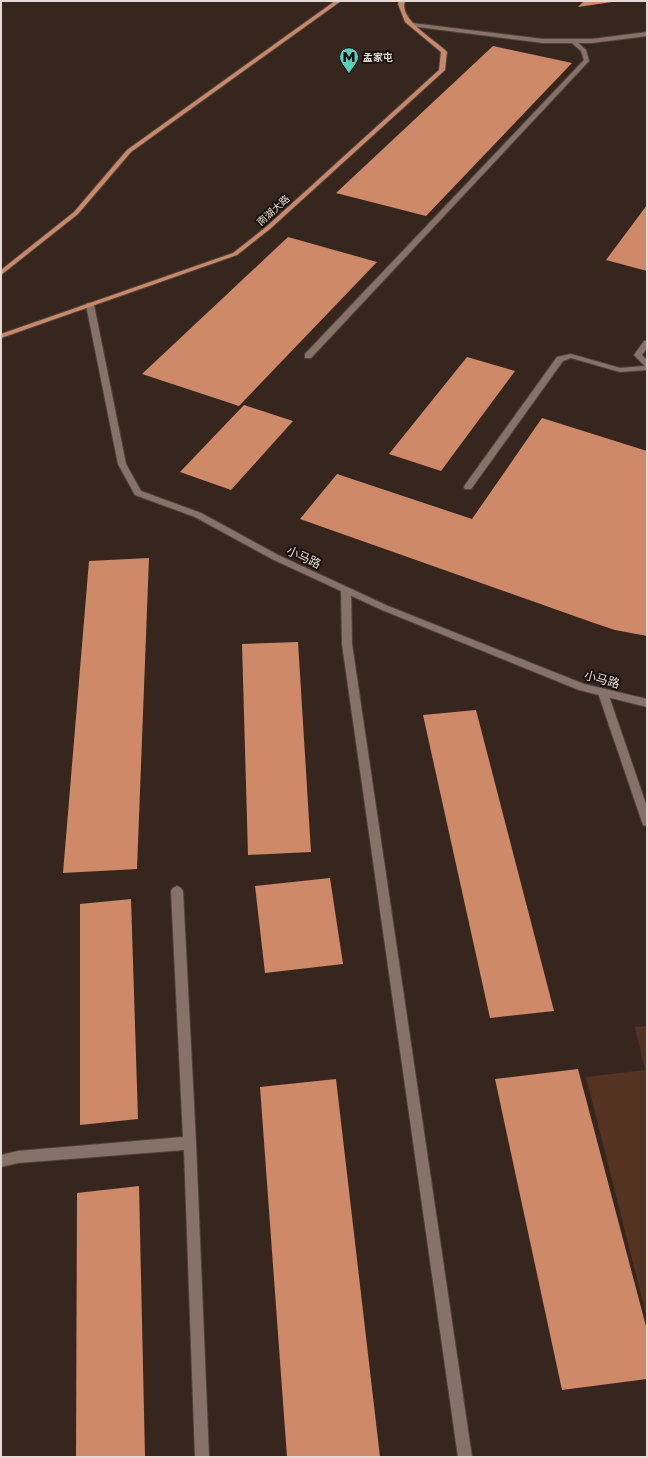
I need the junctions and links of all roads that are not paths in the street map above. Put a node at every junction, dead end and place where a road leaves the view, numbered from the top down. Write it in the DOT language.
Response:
graph roads {
  1 [pos="338,1"];
  2 [pos="402,1"];
  3 [pos="412,25"];
  4 [pos="647,34"];
  5 [pos="573,41"];
  6 [pos="1,273"];
  7 [pos="90,305"];
  8 [pos="1,336"];
  9 [pos="647,343"];
  10 [pos="308,356"];
  11 [pos="647,364"];
  12 [pos="647,368"];
  13 [pos="468,486"];
  14 [pos="346,590"];
  15 [pos="604,692"];
  16 [pos="647,704"];
  17 [pos="647,822"];
  18 [pos="177,891"];
  19 [pos="190,1143"];
  20 [pos="1,1161"];
  21 [pos="202,1457"];
  22 [pos="465,1457"];
  1 -- 6 [label="main road"];
  2 -- 3 [label="main road, 南湖大路"];
  3 -- 5 [label="street"];
  3 -- 7 [label="main road, 南湖大路"];
  4 -- 5 [label="street"];
  5 -- 10 [label="street"];
  7 -- 8 [label="main road, 南湖大路"];
  7 -- 14 [label="street, 小马路"];
  9 -- 11 [label="street"];
  12 -- 13 [label="street"];
  14 -- 15 [label="street, 小马路"];
  14 -- 22 [label="street"];
  15 -- 16 [label="street, 小马路"];
  15 -- 17 [label="street"];
  18 -- 19 [label="street"];
  19 -- 20 [label="street"];
  19 -- 21 [label="street"];
}
